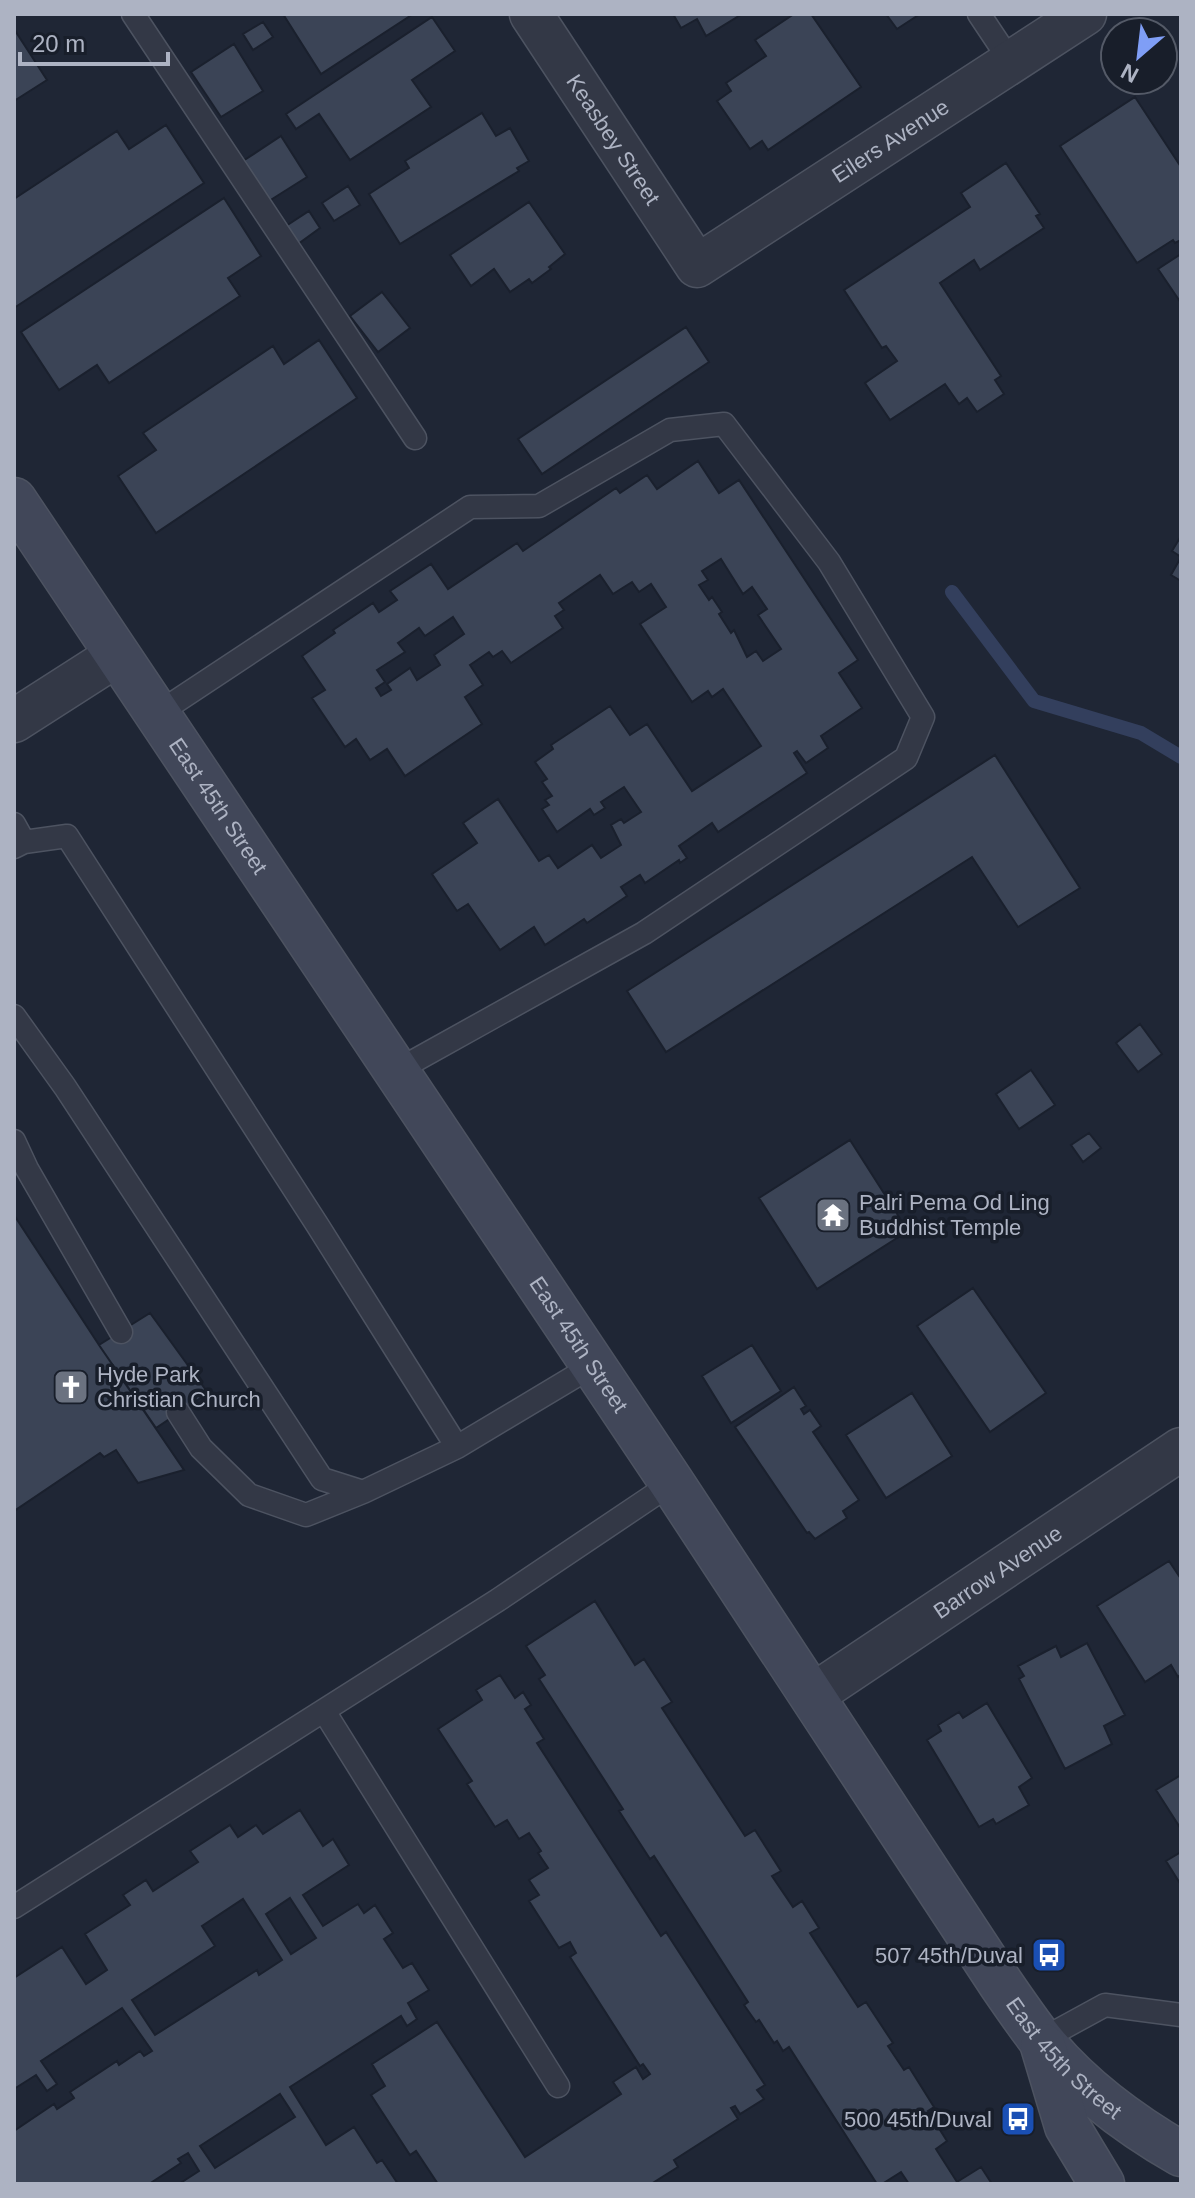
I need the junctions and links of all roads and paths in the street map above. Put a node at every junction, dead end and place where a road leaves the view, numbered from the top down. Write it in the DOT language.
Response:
graph roads {
  1 [pos="133,14"];
  2 [pos="531,14"];
  3 [pos="979,14"];
  4 [pos="1085,14"];
  5 [pos="1011,62"];
  6 [pos="697,266"];
  7 [pos="415,438"];
  8 [pos="14,500"];
  9 [pos="117,655"];
  10 [pos="157,714"];
  11 [pos="14,721"];
  12 [pos="17,838"];
  13 [pos="14,1016"];
  14 [pos="396,1071"];
  15 [pos="14,1141"];
  16 [pos="121,1332"];
  17 [pos="594,1365"];
  18 [pos="178,1412"];
  19 [pos="457,1447"];
  20 [pos="1181,1449"];
  21 [pos="672,1483"];
  22 [pos="363,1492"];
  23 [pos="813,1695"];
  24 [pos="324,1711"];
  25 [pos="14,1907"];
  26 [pos="1181,2015"];
  27 [pos="1041,2040"];
  28 [pos="558,2086"];
  29 [pos="1181,2154"];
  30 [pos="1102,2184"];
  1 -- 7 [label="lane"];
  2 -- 6 [label="street, Keasbey Street"];
  3 -- 5 [label="lane"];
  4 -- 5 [label="street, Eilers Avenue"];
  5 -- 6 [label="street, Eilers Avenue"];
  8 -- 9 [label="main road, East 45th Street"];
  9 -- 10 [label="main road, East 45th Street"];
  9 -- 11 [label="street"];
  10 -- 14 [label="main road, East 45th Street"];
  10 -- 14 [label="lane"];
  12 -- 19 [label="lane"];
  13 -- 22 [label="lane"];
  14 -- 17 [label="main road, East 45th Street"];
  15 -- 16 [label="lane"];
  17 -- 19 [label="lane"];
  17 -- 21 [label="main road, East 45th Street"];
  18 -- 22 [label="lane"];
  19 -- 22 [label="lane"];
  20 -- 23 [label="street, Barrow Avenue"];
  21 -- 23 [label="main road, East 45th Street"];
  21 -- 24 [label="lane"];
  23 -- 27 [label="main road, East 45th Street"];
  24 -- 25 [label="lane"];
  24 -- 28 [label="lane"];
  26 -- 27 [label="lane"];
  27 -- 29 [label="main road, East 45th Street"];
  27 -- 30 [label="main road"];
}
